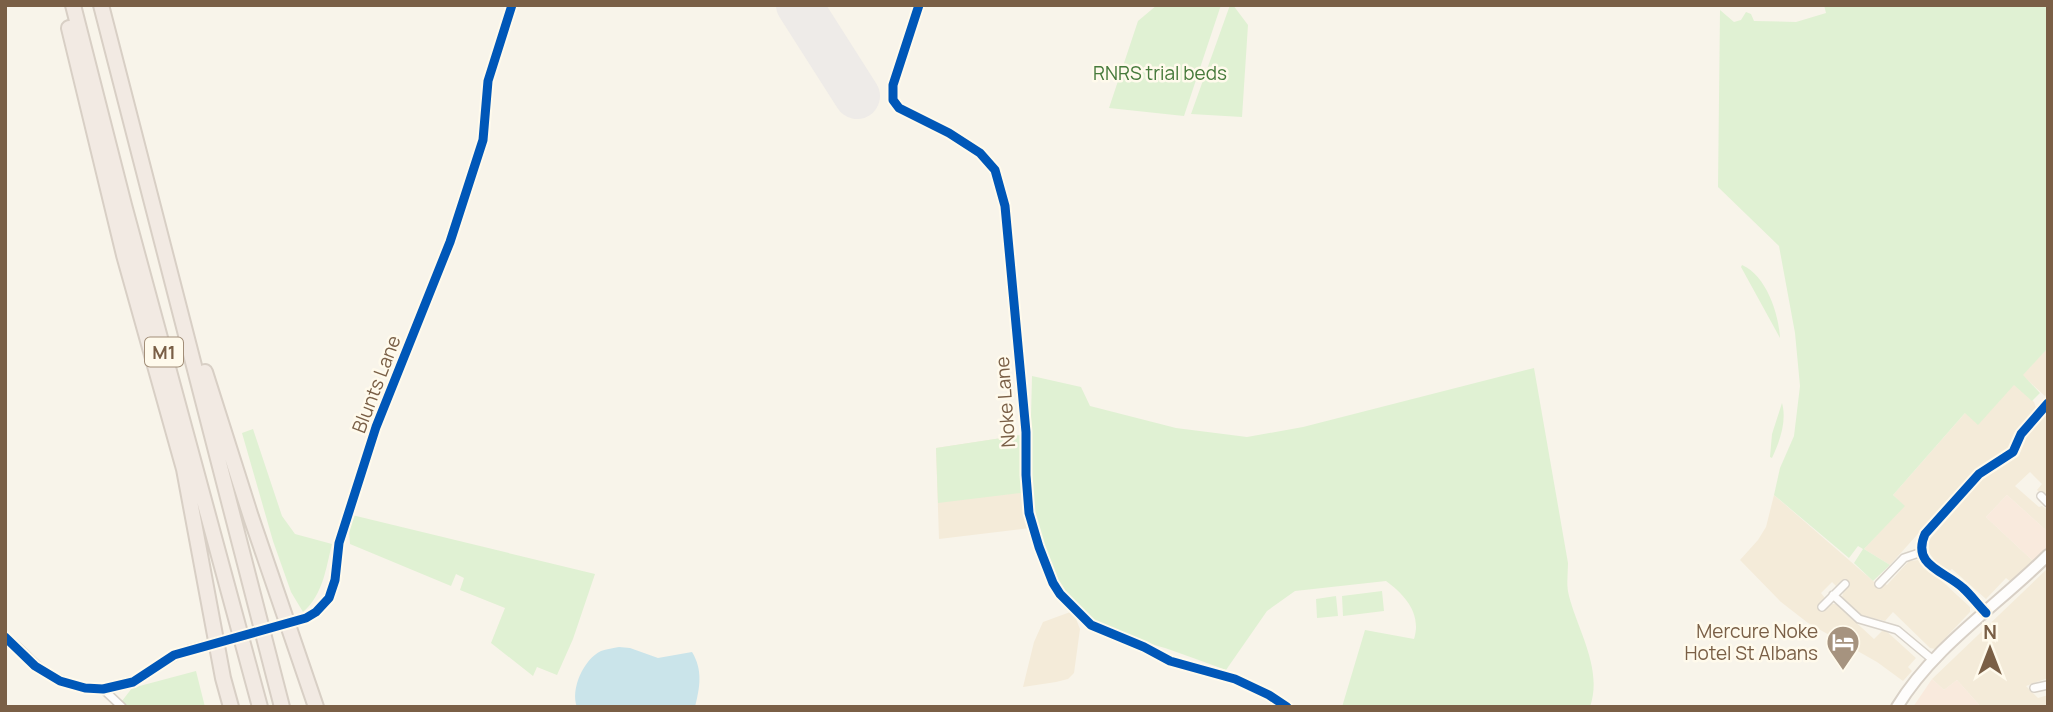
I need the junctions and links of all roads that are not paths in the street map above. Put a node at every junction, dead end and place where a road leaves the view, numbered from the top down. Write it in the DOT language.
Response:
graph roads {
  1 [pos="64,5"];
  2 [pos="73,5"];
  3 [pos="101,5"];
  4 [pos="512,5"];
  5 [pos="919,5"];
  6 [pos="154,210"];
  7 [pos="2048,403"];
  8 [pos="2040,496"];
  9 [pos="2048,503"];
  10 [pos="1922,552"];
  11 [pos="2048,555"];
  12 [pos="1845,584"];
  13 [pos="1879,584"];
  14 [pos="1833,595"];
  15 [pos="1822,607"];
  16 [pos="1986,613"];
  17 [pos="5,637"];
  18 [pos="1933,660"];
  19 [pos="2048,685"];
  20 [pos="2034,688"];
  21 [pos="103,690"];
  22 [pos="122,707"];
  23 [pos="231,707"];
  24 [pos="260,707"];
  25 [pos="282,707"];
  26 [pos="316,707"];
  27 [pos="1287,707"];
  28 [pos="1897,707"];
  1 -- 23 [label="highway"];
  2 -- 24 [label="highway, M1"];
  3 -- 6 [label="highway, M1"];
  4 -- 21 [label="street, Blunts Lane, bridge"];
  5 -- 27 [label="street, Noke Lane"];
  6 -- 25 [label="highway, M1"];
  6 -- 26 [label="highway"];
  7 -- 10 [label="street"];
  8 -- 9 [label="street"];
  10 -- 13 [label="street"];
  10 -- 16 [label="street"];
  11 -- 16 [label="main road"];
  12 -- 14 [label="street"];
  14 -- 15 [label="street"];
  14 -- 18 [label="street"];
  16 -- 18 [label="main road"];
  17 -- 21 [label="street"];
  18 -- 28 [label="main road"];
  19 -- 20 [label="street"];
  21 -- 22 [label="street"];
}
